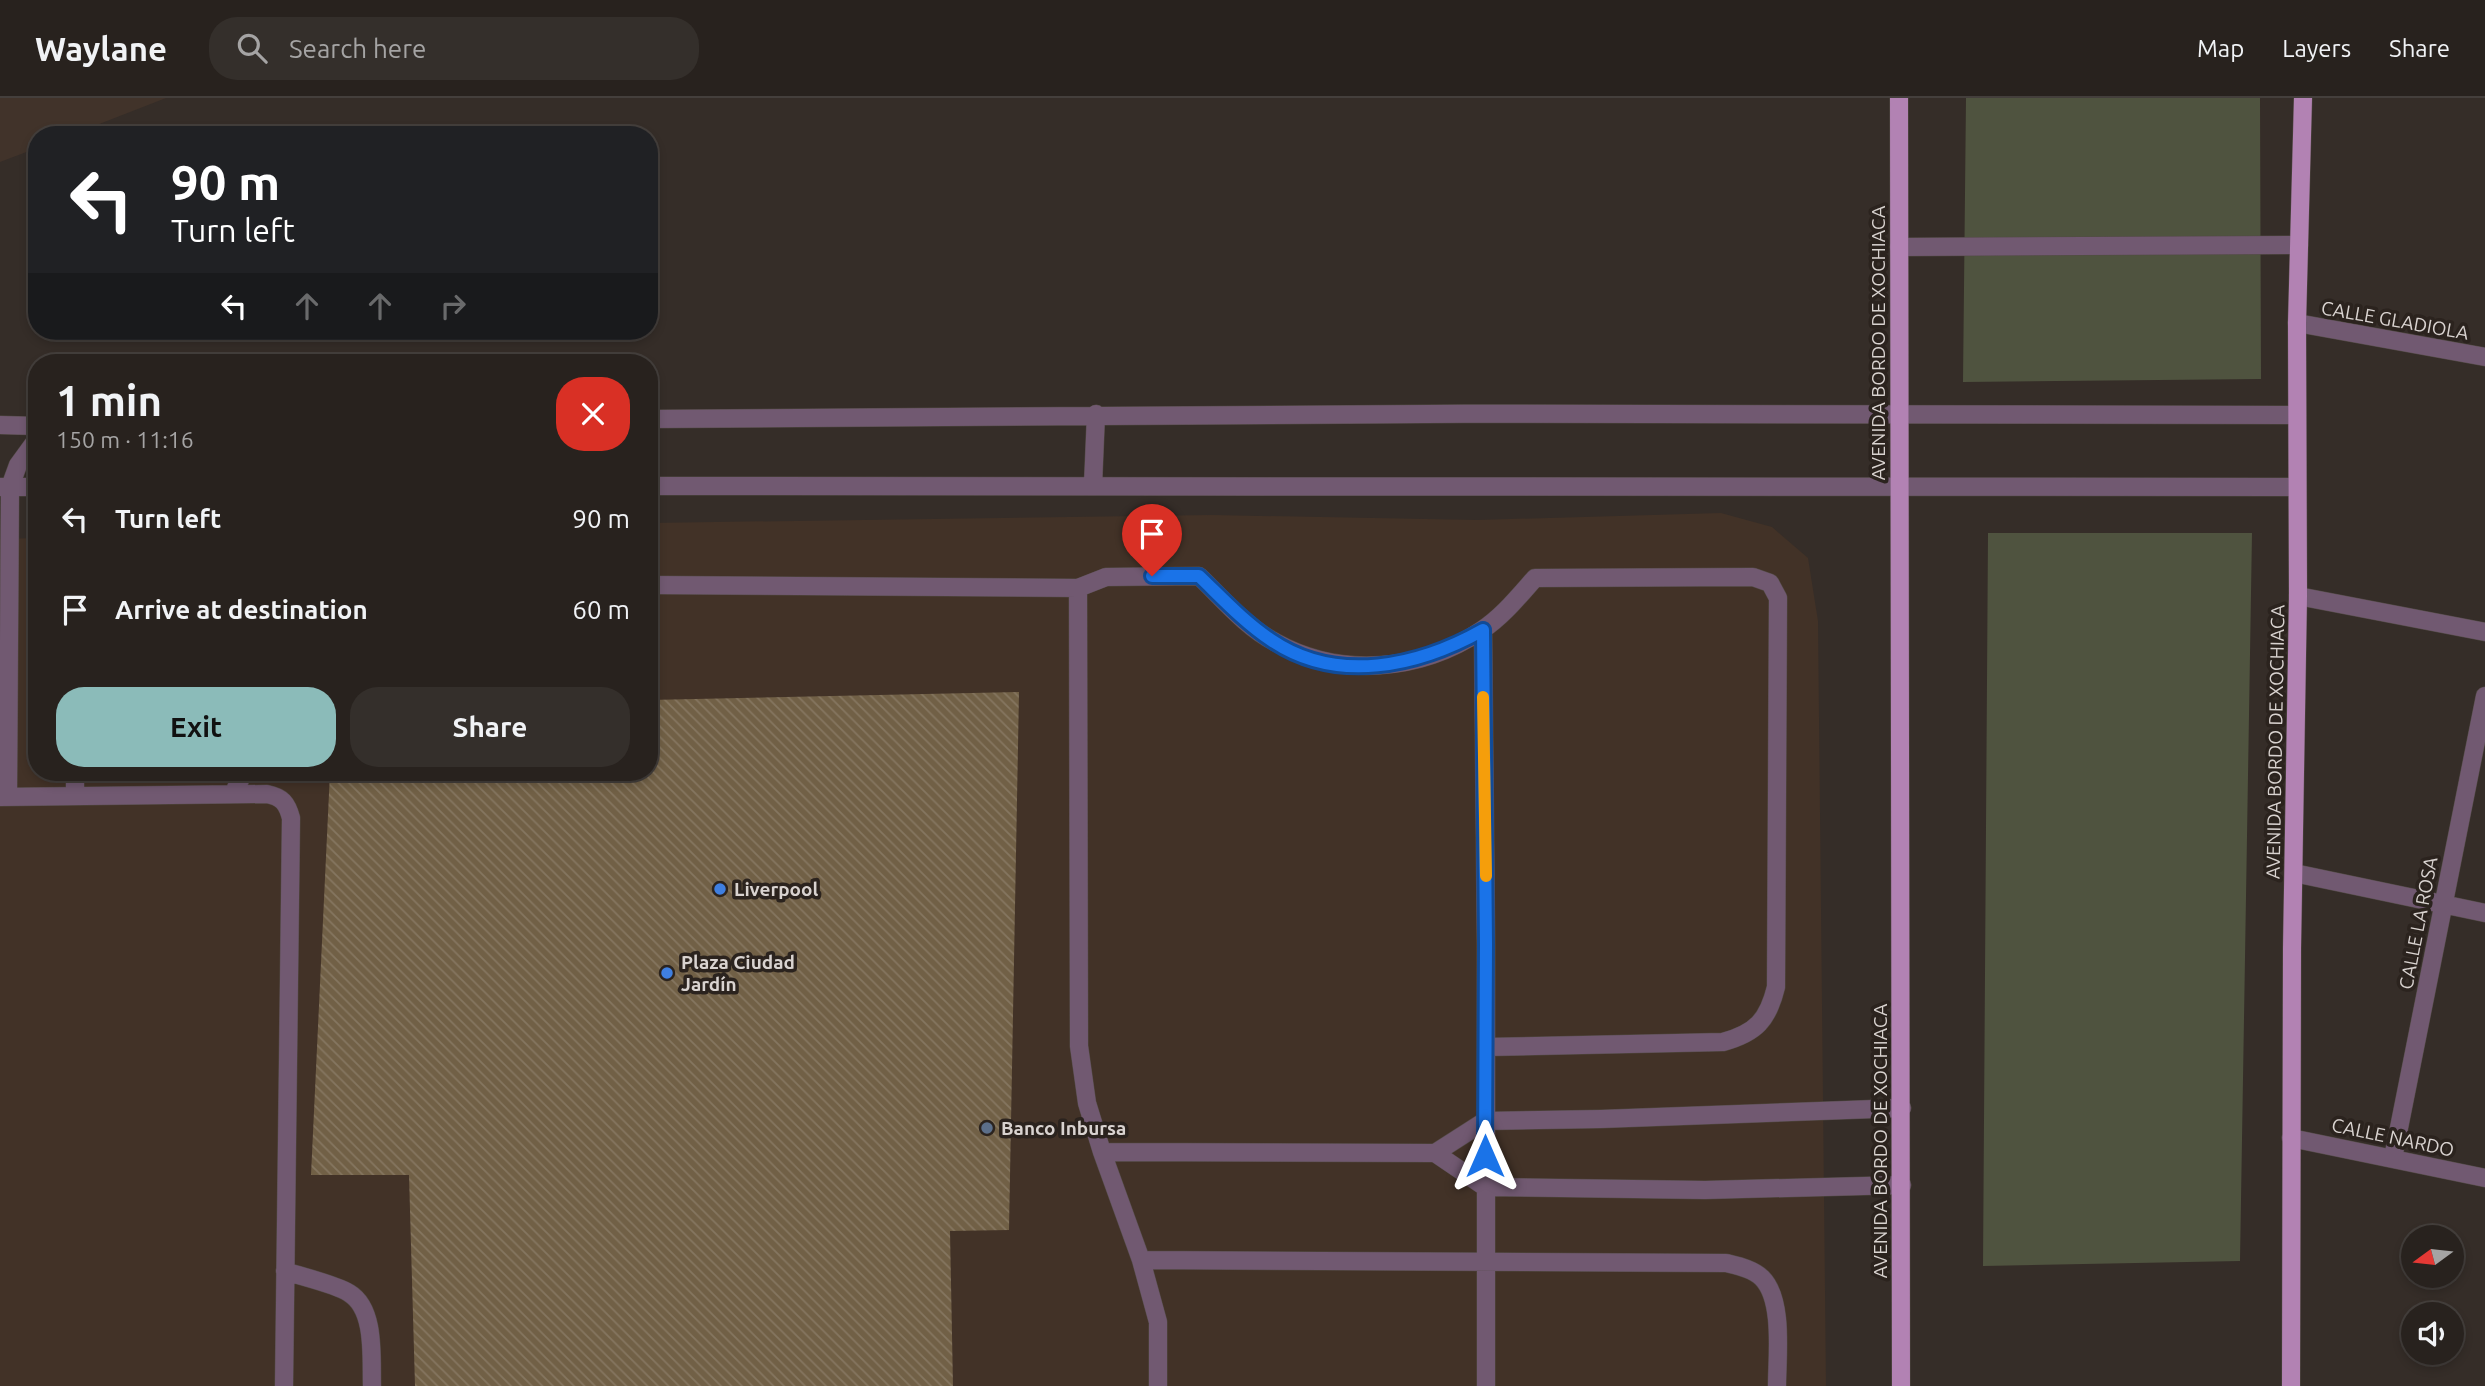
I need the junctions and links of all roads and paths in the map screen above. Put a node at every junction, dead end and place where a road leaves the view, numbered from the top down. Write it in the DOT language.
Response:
graph roads {
  1 [pos="1899,98"];
  2 [pos="2304,98"];
  3 [pos="2299,245"];
  4 [pos="1899,247"];
  5 [pos="2297,323"];
  6 [pos="2485,357"];
  7 [pos="1899,413"];
  8 [pos="1096,414"];
  9 [pos="2297,415"];
  10 [pos="658,419"];
  11 [pos="0,425"];
  12 [pos="28,426"];
  13 [pos="28,451"];
  14 [pos="1093,485"];
  15 [pos="658,486"];
  16 [pos="1899,486"];
  17 [pos="5,487"];
  18 [pos="28,487"];
  19 [pos="2297,487"];
  20 [pos="658,585"];
  21 [pos="1077,588"];
  22 [pos="2298,596"];
  23 [pos="1483,630"];
  24 [pos="2485,632"];
  25 [pos="2485,696"];
  26 [pos="75,781"];
  27 [pos="240,781"];
  28 [pos="233,794"];
  29 [pos="75,796"];
  30 [pos="4,797"];
  31 [pos="2294,873"];
  32 [pos="2442,905"];
  33 [pos="2485,914"];
  34 [pos="1486,1047"];
  35 [pos="1902,1108"];
  36 [pos="1485,1121"];
  37 [pos="2291,1138"];
  38 [pos="1102,1152"];
  39 [pos="1435,1153"];
  40 [pos="2393,1158"];
  41 [pos="2485,1178"];
  42 [pos="1902,1185"];
  43 [pos="1485,1187"];
  44 [pos="1141,1261"];
  45 [pos="1485,1263"];
  46 [pos="285,1271"];
  47 [pos="284,1386"];
  48 [pos="372,1386"];
  49 [pos="1158,1386"];
  50 [pos="1486,1386"];
  51 [pos="1777,1386"];
  52 [pos="1901,1386"];
  53 [pos="2291,1386"];
  1 -- 4 [label="main road, AVENIDA BORDO DE XOCHIACA"];
  2 -- 3 [label="main road, AVENIDA BORDO DE XOCHIACA"];
  3 -- 4 [label="street"];
  3 -- 5 [label="main road, AVENIDA BORDO DE XOCHIACA"];
  4 -- 7 [label="main road, AVENIDA BORDO DE XOCHIACA"];
  5 -- 6 [label="street, CALLE GLADIOLA"];
  5 -- 9 [label="main road, AVENIDA BORDO DE XOCHIACA"];
  7 -- 8 [label="street"];
  7 -- 9 [label="street"];
  7 -- 16 [label="main road, AVENIDA BORDO DE XOCHIACA"];
  8 -- 10 [label="street"];
  8 -- 14 [label="street"];
  9 -- 19 [label="main road, AVENIDA BORDO DE XOCHIACA"];
  11 -- 12 [label="street"];
  13 -- 17 [label="street"];
  14 -- 15 [label="street"];
  14 -- 16 [label="street"];
  16 -- 19 [label="street"];
  16 -- 35 [label="main road, AVENIDA BORDO DE XOCHIACA"];
  17 -- 18 [label="street"];
  17 -- 30 [label="street"];
  19 -- 22 [label="main road, AVENIDA BORDO DE XOCHIACA"];
  20 -- 21 [label="street"];
  21 -- 23 [label="street"];
  21 -- 38 [label="street"];
  22 -- 24 [label="street"];
  22 -- 31 [label="main road, AVENIDA BORDO DE XOCHIACA"];
  23 -- 34 [label="street"];
  23 -- 34 [label="street"];
  25 -- 32 [label="street, CALLE LA ROSA"];
  26 -- 29 [label="street"];
  27 -- 28 [label="street"];
  28 -- 29 [label="street"];
  28 -- 46 [label="street"];
  29 -- 30 [label="street"];
  31 -- 32 [label="street"];
  31 -- 37 [label="main road, AVENIDA BORDO DE XOCHIACA"];
  32 -- 33 [label="street"];
  32 -- 40 [label="street, CALLE LA ROSA"];
  34 -- 36 [label="street"];
  35 -- 36 [label="street"];
  35 -- 42 [label="main road, AVENIDA BORDO DE XOCHIACA"];
  36 -- 39 [label="street"];
  36 -- 43 [label="street"];
  37 -- 40 [label="street, CALLE NARDO"];
  37 -- 53 [label="main road, AVENIDA BORDO DE XOCHIACA"];
  38 -- 39 [label="street"];
  38 -- 44 [label="street"];
  39 -- 43 [label="street"];
  40 -- 41 [label="street, CALLE NARDO"];
  42 -- 43 [label="street"];
  42 -- 52 [label="main road, AVENIDA BORDO DE XOCHIACA"];
  43 -- 45 [label="street"];
  44 -- 45 [label="street"];
  44 -- 49 [label="street"];
  45 -- 50 [label="street"];
  45 -- 51 [label="street"];
  46 -- 47 [label="street"];
  46 -- 48 [label="street"];
}
